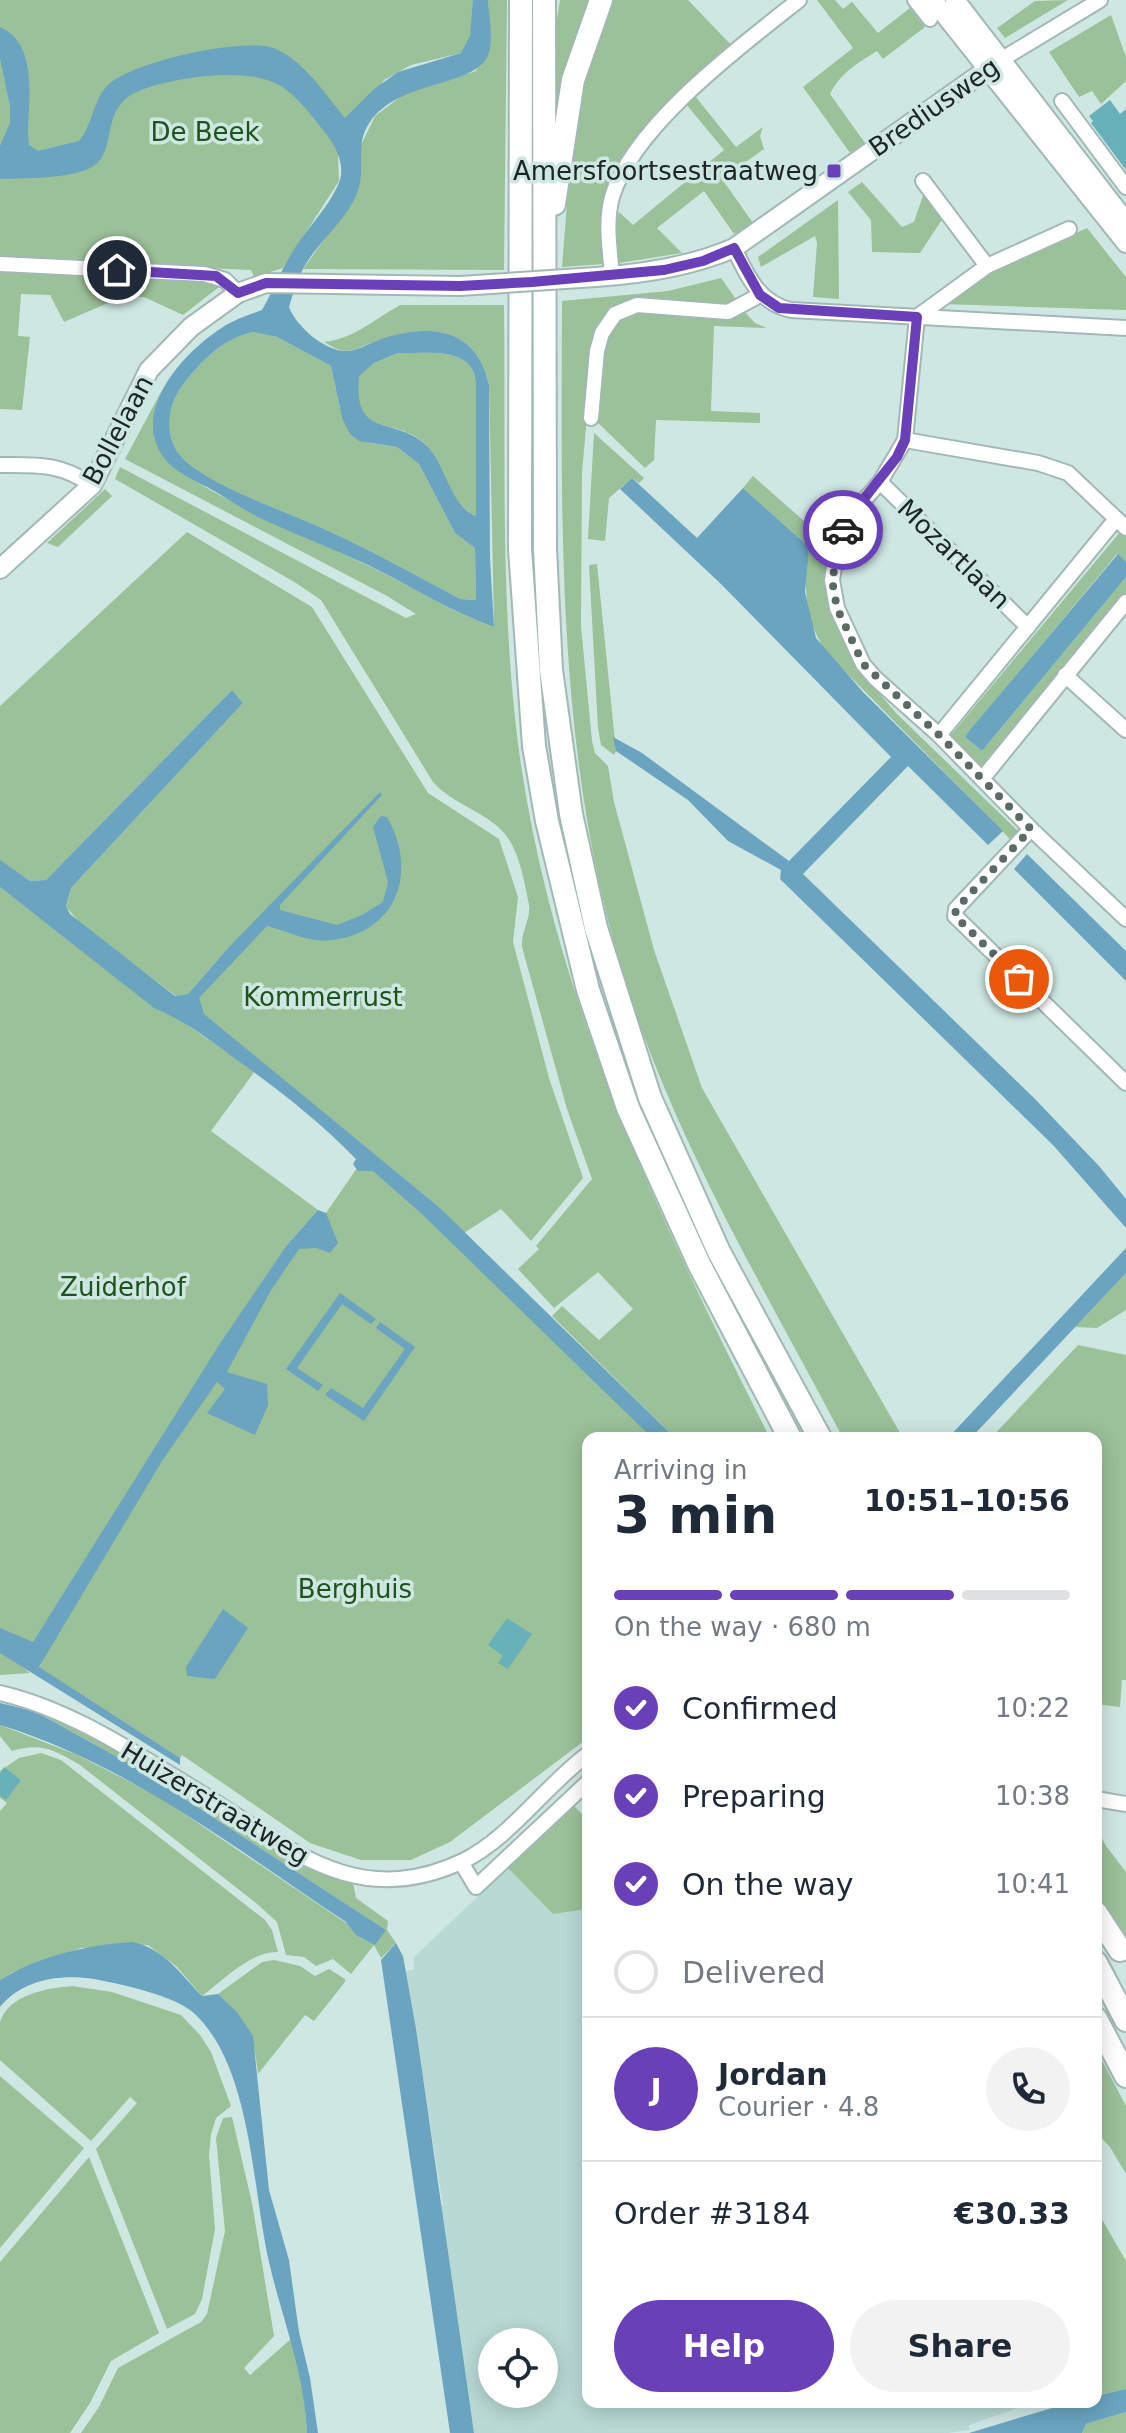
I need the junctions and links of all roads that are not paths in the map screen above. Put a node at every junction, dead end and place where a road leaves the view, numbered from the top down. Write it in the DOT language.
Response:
graph roads {
  1 [pos="521,0"];
  2 [pos="544,0"];
  3 [pos="601,0"];
  4 [pos="799,0"];
  5 [pos="915,0"];
  6 [pos="933,0"];
  7 [pos="955,0"];
  8 [pos="1100,0"];
  9 [pos="930,19"];
  10 [pos="994,65"];
  11 [pos="1062,101"];
  12 [pos="923,181"];
  13 [pos="1126,187"];
  14 [pos="1126,222"];
  15 [pos="1069,229"];
  16 [pos="1126,243"];
  17 [pos="734,248"];
  18 [pos="544,260"];
  19 [pos="0,264"];
  20 [pos="987,266"];
  21 [pos="604,276"];
  22 [pos="460,286"];
  23 [pos="238,293"];
  24 [pos="760,295"];
  25 [pos="917,317"];
  26 [pos="1126,328"];
  27 [pos="591,418"];
  28 [pos="905,440"];
  29 [pos="0,465"];
  30 [pos="880,482"];
  31 [pos="92,485"];
  32 [pos="1121,524"];
  33 [pos="0,569"];
  34 [pos="1126,602"];
  35 [pos="1028,627"];
  36 [pos="1065,675"];
  37 [pos="1126,730"];
  38 [pos="939,735"];
  39 [pos="982,779"];
  40 [pos="1031,829"];
  41 [pos="1126,919"];
  42 [pos="1126,1083"];
  43 [pos="787,1432"];
  44 [pos="817,1432"];
  45 [pos="0,1693"];
  46 [pos="582,1759"];
  47 [pos="582,1787"];
  48 [pos="544,1793"];
  49 [pos="1102,1800"];
  50 [pos="1126,1804"];
  51 [pos="559,1808"];
  52 [pos="461,1862"];
  53 [pos="1102,1922"];
  54 [pos="1120,1950"];
  55 [pos="1102,1974"];
  56 [pos="1126,2020"];
  57 [pos="1102,2030"];
  58 [pos="1126,2076"];
  1 -- 43 [label="highway"];
  2 -- 18 [label="highway"];
  3 -- 18 [label="highway"];
  4 -- 21 [label="street"];
  5 -- 9 [label="street"];
  6 -- 10 [label="main road"];
  7 -- 10 [label="main road"];
  8 -- 10 [label="street, Brediusweg"];
  10 -- 14 [label="main road"];
  10 -- 16 [label="main road"];
  10 -- 17 [label="main road, Brediusweg"];
  11 -- 13 [label="street"];
  12 -- 20 [label="street"];
  15 -- 20 [label="street"];
  17 -- 21 [label="main road, Brediusweg"];
  17 -- 24 [label="street"];
  18 -- 44 [label="highway"];
  19 -- 23 [label="street"];
  20 -- 25 [label="street"];
  21 -- 22 [label="main road, Brediusweg, bridge"];
  22 -- 23 [label="main road, Bollelaan"];
  23 -- 31 [label="main road, Bollelaan"];
  24 -- 25 [label="street"];
  24 -- 27 [label="street"];
  25 -- 26 [label="street"];
  25 -- 28 [label="street"];
  28 -- 30 [label="street"];
  28 -- 32 [label="street"];
  29 -- 31 [label="street"];
  30 -- 35 [label="street, Mozartlaan"];
  30 -- 38 [label="street"];
  31 -- 33 [label="main road, Bollelaan"];
  32 -- 35 [label="street"];
  34 -- 36 [label="street"];
  35 -- 38 [label="street"];
  36 -- 37 [label="street"];
  36 -- 39 [label="street"];
  38 -- 39 [label="street"];
  39 -- 40 [label="street"];
  40 -- 41 [label="street"];
  40 -- 42 [label="street"];
  45 -- 52 [label="street, Huizerstraatweg"];
  46 -- 48 [label="street, Huizerstraatweg"];
  47 -- 51 [label="street"];
  48 -- 51 [label="street"];
  48 -- 52 [label="street, Huizerstraatweg"];
  49 -- 50 [label="street"];
  51 -- 52 [label="street"];
  53 -- 54 [label="highway"];
  55 -- 56 [label="highway"];
  57 -- 58 [label="highway"];
}
